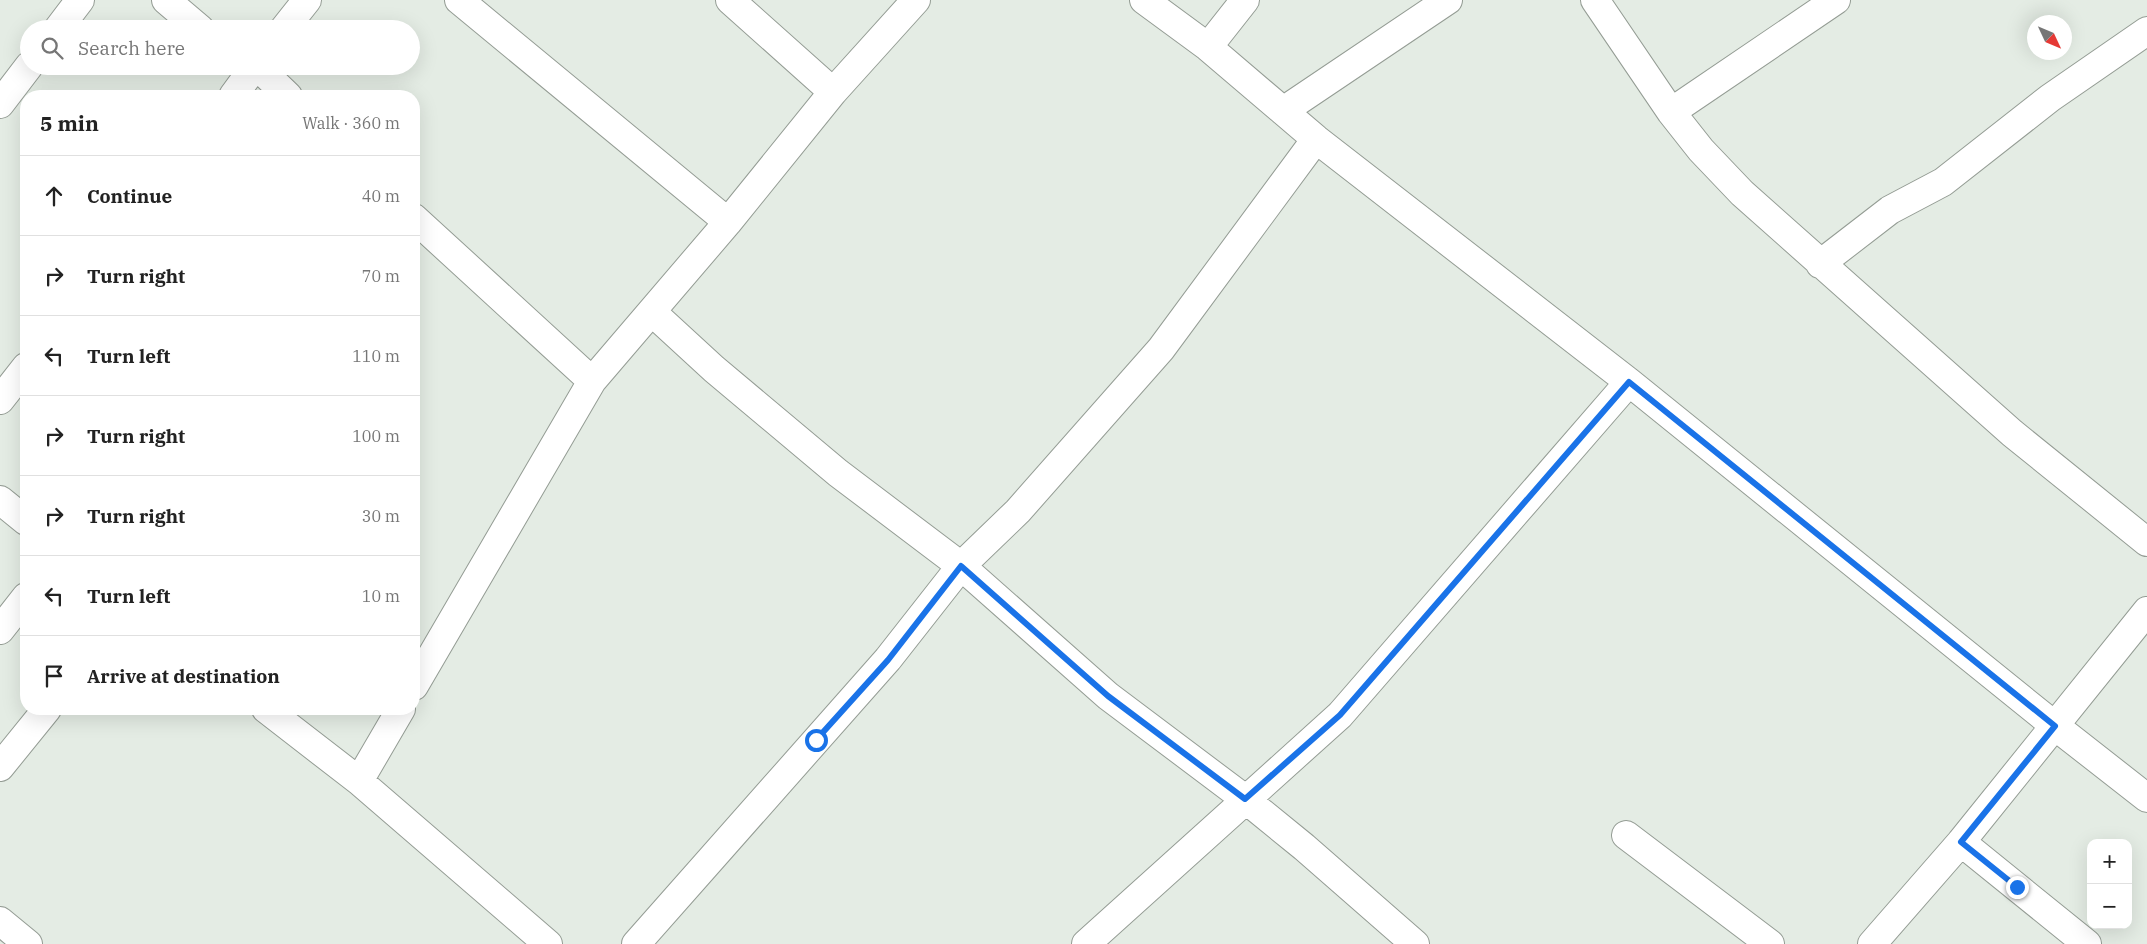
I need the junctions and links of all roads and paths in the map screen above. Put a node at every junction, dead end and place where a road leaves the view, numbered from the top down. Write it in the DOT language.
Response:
graph roads {
  1 [pos="80,0"];
  2 [pos="166,0"];
  3 [pos="307,0"];
  4 [pos="459,0"];
  5 [pos="730,0"];
  6 [pos="916,0"];
  7 [pos="1144,0"];
  8 [pos="1245,0"];
  9 [pos="1448,0"];
  10 [pos="1595,0"];
  11 [pos="1836,0"];
  12 [pos="65,20"];
  13 [pos="189,20"];
  14 [pos="291,20"];
  15 [pos="2147,31"];
  16 [pos="1208,47"];
  17 [pos="22,75"];
  18 [pos="249,75"];
  19 [pos="266,75"];
  20 [pos="238,90"];
  21 [pos="282,90"];
  22 [pos="832,92"];
  23 [pos="0,104"];
  24 [pos="1283,111"];
  25 [pos="1671,112"];
  26 [pos="1316,140"];
  27 [pos="728,222"];
  28 [pos="420,223"];
  29 [pos="1820,264"];
  30 [pos="652,312"];
  31 [pos="20,375"];
  32 [pos="592,381"];
  33 [pos="1629,382"];
  34 [pos="0,400"];
  35 [pos="0,500"];
  36 [pos="20,515"];
  37 [pos="2147,542"];
  38 [pos="961,566"];
  39 [pos="20,605"];
  40 [pos="2147,612"];
  41 [pos="0,630"];
  42 [pos="420,676"];
  43 [pos="42,715"];
  44 [pos="274,715"];
  45 [pos="398,715"];
  46 [pos="2055,726"];
  47 [pos="0,766"];
  48 [pos="359,781"];
  49 [pos="2147,798"];
  50 [pos="1245,799"];
  51 [pos="1626,835"];
  52 [pos="1961,842"];
  53 [pos="0,921"];
  54 [pos="1881,941"];
  55 [pos="28,944"];
  56 [pos="548,944"];
  57 [pos="636,944"];
  58 [pos="1086,944"];
  59 [pos="1415,944"];
  60 [pos="1770,944"];
  61 [pos="2087,944"];
  1 -- 12 [label="street"];
  2 -- 13 [label="street"];
  3 -- 14 [label="street"];
  4 -- 27 [label="street"];
  5 -- 22 [label="street"];
  6 -- 22 [label="street"];
  7 -- 16 [label="street"];
  8 -- 16 [label="street"];
  9 -- 24 [label="street"];
  10 -- 25 [label="street"];
  11 -- 25 [label="street"];
  15 -- 29 [label="street"];
  16 -- 24 [label="street"];
  17 -- 23 [label="street"];
  18 -- 20 [label="street"];
  19 -- 21 [label="street"];
  22 -- 27 [label="street"];
  24 -- 26 [label="street"];
  25 -- 29 [label="street"];
  26 -- 33 [label="street"];
  26 -- 38 [label="street"];
  27 -- 30 [label="street"];
  28 -- 32 [label="street"];
  29 -- 37 [label="street"];
  30 -- 32 [label="street"];
  30 -- 38 [label="street"];
  31 -- 34 [label="street"];
  32 -- 42 [label="street"];
  33 -- 46 [label="street"];
  33 -- 50 [label="street"];
  35 -- 36 [label="street"];
  38 -- 50 [label="street"];
  38 -- 57 [label="street"];
  39 -- 41 [label="street"];
  40 -- 46 [label="street"];
  43 -- 47 [label="street"];
  44 -- 48 [label="street"];
  45 -- 48 [label="street"];
  46 -- 49 [label="street"];
  46 -- 52 [label="street"];
  48 -- 56 [label="street"];
  50 -- 58 [label="street"];
  50 -- 59 [label="street"];
  51 -- 60 [label="street"];
  52 -- 54 [label="street"];
  52 -- 61 [label="street"];
  53 -- 55 [label="street"];
}
